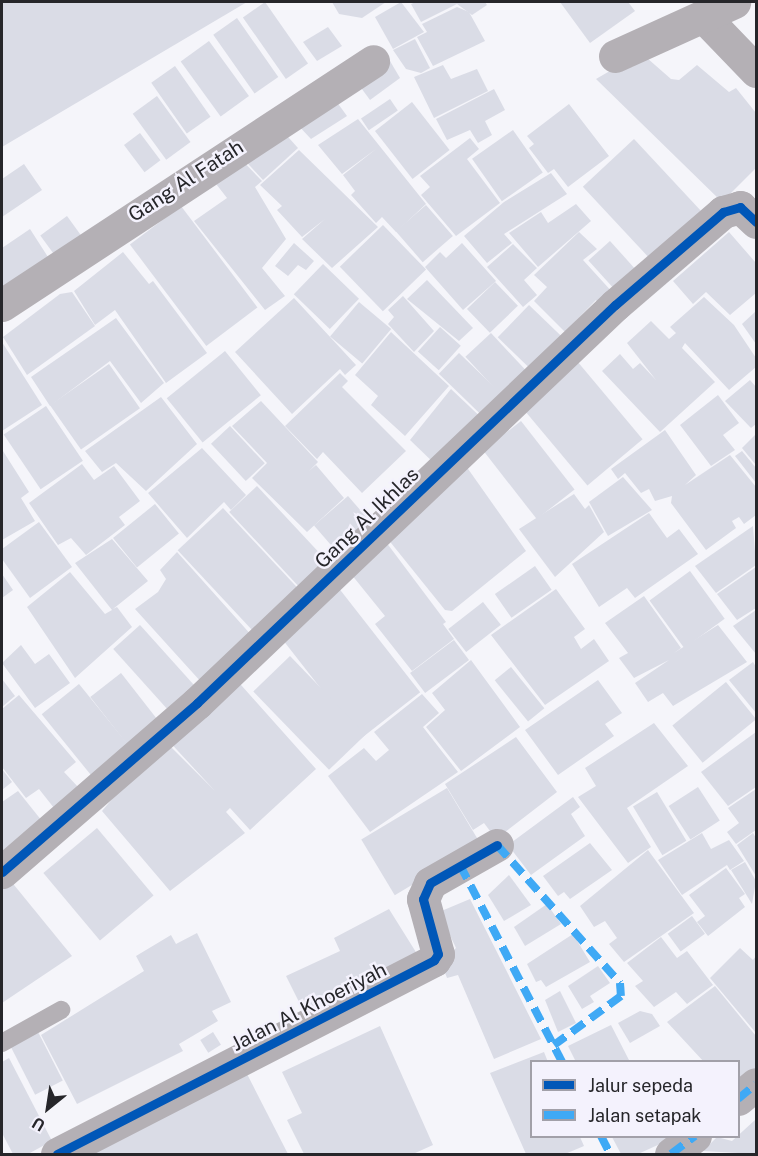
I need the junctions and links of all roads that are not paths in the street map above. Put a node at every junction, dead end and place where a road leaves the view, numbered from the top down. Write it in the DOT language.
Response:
graph roads {
  1 [pos="734,2"];
  2 [pos="704,16"];
  3 [pos="615,56"];
  4 [pos="373,61"];
  5 [pos="756,71"];
  6 [pos="756,222"];
  7 [pos="2,304"];
  8 [pos="497,845"];
  9 [pos="2,872"];
  10 [pos="61,1010"];
  11 [pos="2,1042"];
  12 [pos="756,1084"];
  13 [pos="740,1097"];
  14 [pos="694,1138"];
  15 [pos="57,1155"];
  16 [pos="671,1155"];
  1 -- 2 [label="street"];
  2 -- 3 [label="street"];
  2 -- 5 [label="street"];
  4 -- 7 [label="street, Gang Al Fatah"];
  6 -- 9 [label="street, Gang Al Ikhlas"];
  8 -- 15 [label="street, Jalan Al Khoeriyah"];
  10 -- 11 [label="lane"];
  12 -- 13 [label="street"];
  14 -- 16 [label="street"];
}
